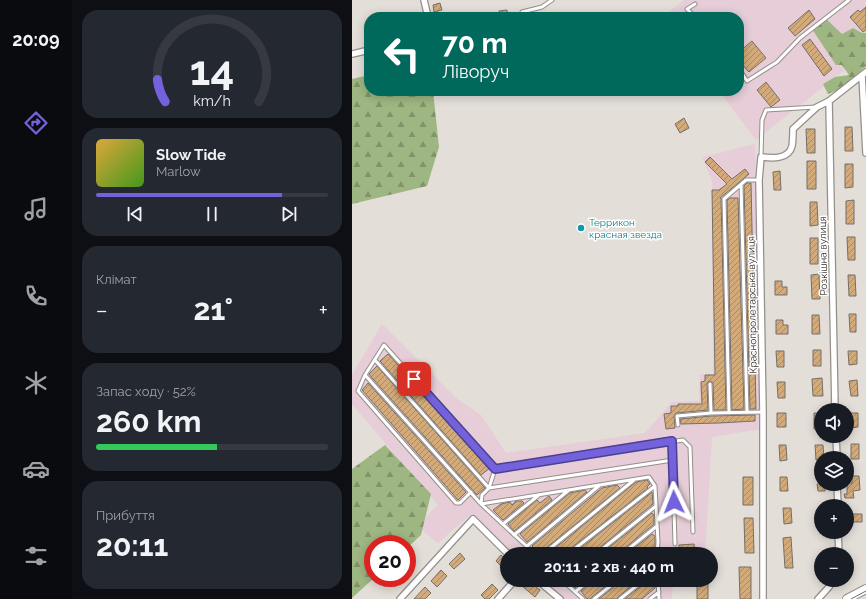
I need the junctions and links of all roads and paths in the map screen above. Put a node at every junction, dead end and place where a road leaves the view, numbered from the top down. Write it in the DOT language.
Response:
graph roads {
  1 [pos="424,0"];
  2 [pos="552,0"];
  3 [pos="849,0"];
  4 [pos="695,4"];
  5 [pos="427,12"];
  6 [pos="522,12"];
  7 [pos="690,12"];
  8 [pos="364,51"];
  9 [pos="352,54"];
  10 [pos="864,74"];
  11 [pos="744,77"];
  12 [pos="829,101"];
  13 [pos="817,107"];
  14 [pos="866,153"];
  15 [pos="761,157"];
  16 [pos="759,180"];
  17 [pos="741,184"];
  18 [pos="375,360"];
  19 [pos="365,375"];
  20 [pos="710,384"];
  21 [pos="836,403"];
  22 [pos="747,412"];
  23 [pos="763,412"];
  24 [pos="711,413"];
  25 [pos="729,413"];
  26 [pos="678,425"];
  27 [pos="672,441"];
  28 [pos="672,460"];
  29 [pos="495,469"];
  30 [pos="635,479"];
  31 [pos="601,484"];
  32 [pos="655,486"];
  33 [pos="489,488"];
  34 [pos="570,490"];
  35 [pos="471,492"];
  36 [pos="540,494"];
  37 [pos="481,504"];
  38 [pos="656,506"];
  39 [pos="502,524"];
  40 [pos="657,526"];
  41 [pos="693,532"];
  42 [pos="514,535"];
  43 [pos="675,544"];
  44 [pos="527,546"];
  45 [pos="501,547"];
  46 [pos="552,547"];
  47 [pos="577,547"];
  48 [pos="605,547"];
  49 [pos="631,547"];
  50 [pos="658,547"];
  51 [pos="509,587"];
  52 [pos="545,587"];
  53 [pos="570,587"];
  54 [pos="581,587"];
  55 [pos="609,587"];
  56 [pos="635,587"];
  57 [pos="659,587"];
  58 [pos="829,587"];
  59 [pos="866,589"];
  60 [pos="575,592"];
  61 [pos="659,592"];
  62 [pos="866,595"];
  63 [pos="400,599"];
  64 [pos="498,599"];
  65 [pos="560,599"];
  66 [pos="583,599"];
  67 [pos="594,599"];
  68 [pos="620,599"];
  69 [pos="650,599"];
  70 [pos="659,599"];
  71 [pos="763,599"];
  72 [pos="818,599"];
  73 [pos="847,599"];
  74 [pos="858,599"];
  1 -- 5 [label="street"];
  2 -- 6 [label="lane"];
  3 -- 11 [label="lane"];
  4 -- 7 [label="lane"];
  8 -- 9 [label="street"];
  10 -- 12 [label="street"];
  10 -- 14 [label="street"];
  12 -- 13 [label="street"];
  12 -- 21 [label="street, Розкішна вулиця"];
  13 -- 15 [label="street"];
  13 -- 15 [label="lane"];
  15 -- 16 [label="street, Краснопролетарська вулиця"];
  16 -- 17 [label="lane"];
  16 -- 23 [label="street, Краснопролетарська вулиця"];
  17 -- 22 [label="lane"];
  17 -- 25 [label="lane"];
  18 -- 19 [label="lane"];
  18 -- 29 [label="lane"];
  18 -- 33 [label="lane"];
  19 -- 35 [label="lane"];
  19 -- 35 [label="lane"];
  20 -- 24 [label="lane"];
  22 -- 23 [label="lane"];
  22 -- 25 [label="lane"];
  23 -- 71 [label="street, Краснопролетарська вулиця"];
  24 -- 25 [label="lane"];
  24 -- 26 [label="lane"];
  27 -- 28 [label="lane"];
  27 -- 29 [label="lane"];
  27 -- 41 [label="lane"];
  28 -- 33 [label="lane"];
  28 -- 43 [label="lane"];
  29 -- 33 [label="lane"];
  30 -- 31 [label="lane"];
  30 -- 32 [label="lane"];
  30 -- 46 [label="lane"];
  31 -- 34 [label="lane"];
  31 -- 44 [label="lane"];
  32 -- 38 [label="lane"];
  32 -- 47 [label="lane"];
  33 -- 37 [label="lane"];
  34 -- 36 [label="lane"];
  34 -- 42 [label="lane"];
  35 -- 37 [label="lane"];
  36 -- 37 [label="lane"];
  36 -- 39 [label="lane"];
  37 -- 39 [label="lane"];
  38 -- 40 [label="lane"];
  38 -- 48 [label="lane"];
  39 -- 42 [label="lane"];
  40 -- 49 [label="lane"];
  40 -- 50 [label="lane"];
  42 -- 44 [label="lane"];
  45 -- 63 [label="street"];
  51 -- 64 [label="street"];
  52 -- 65 [label="street"];
  53 -- 60 [label="lane"];
  54 -- 60 [label="lane"];
  55 -- 67 [label="lane"];
  56 -- 68 [label="lane"];
  57 -- 61 [label="lane"];
  58 -- 72 [label="street"];
  59 -- 73 [label="main road"];
  60 -- 66 [label="lane"];
  61 -- 69 [label="lane"];
  61 -- 70 [label="lane"];
  62 -- 74 [label="main road"];
}
